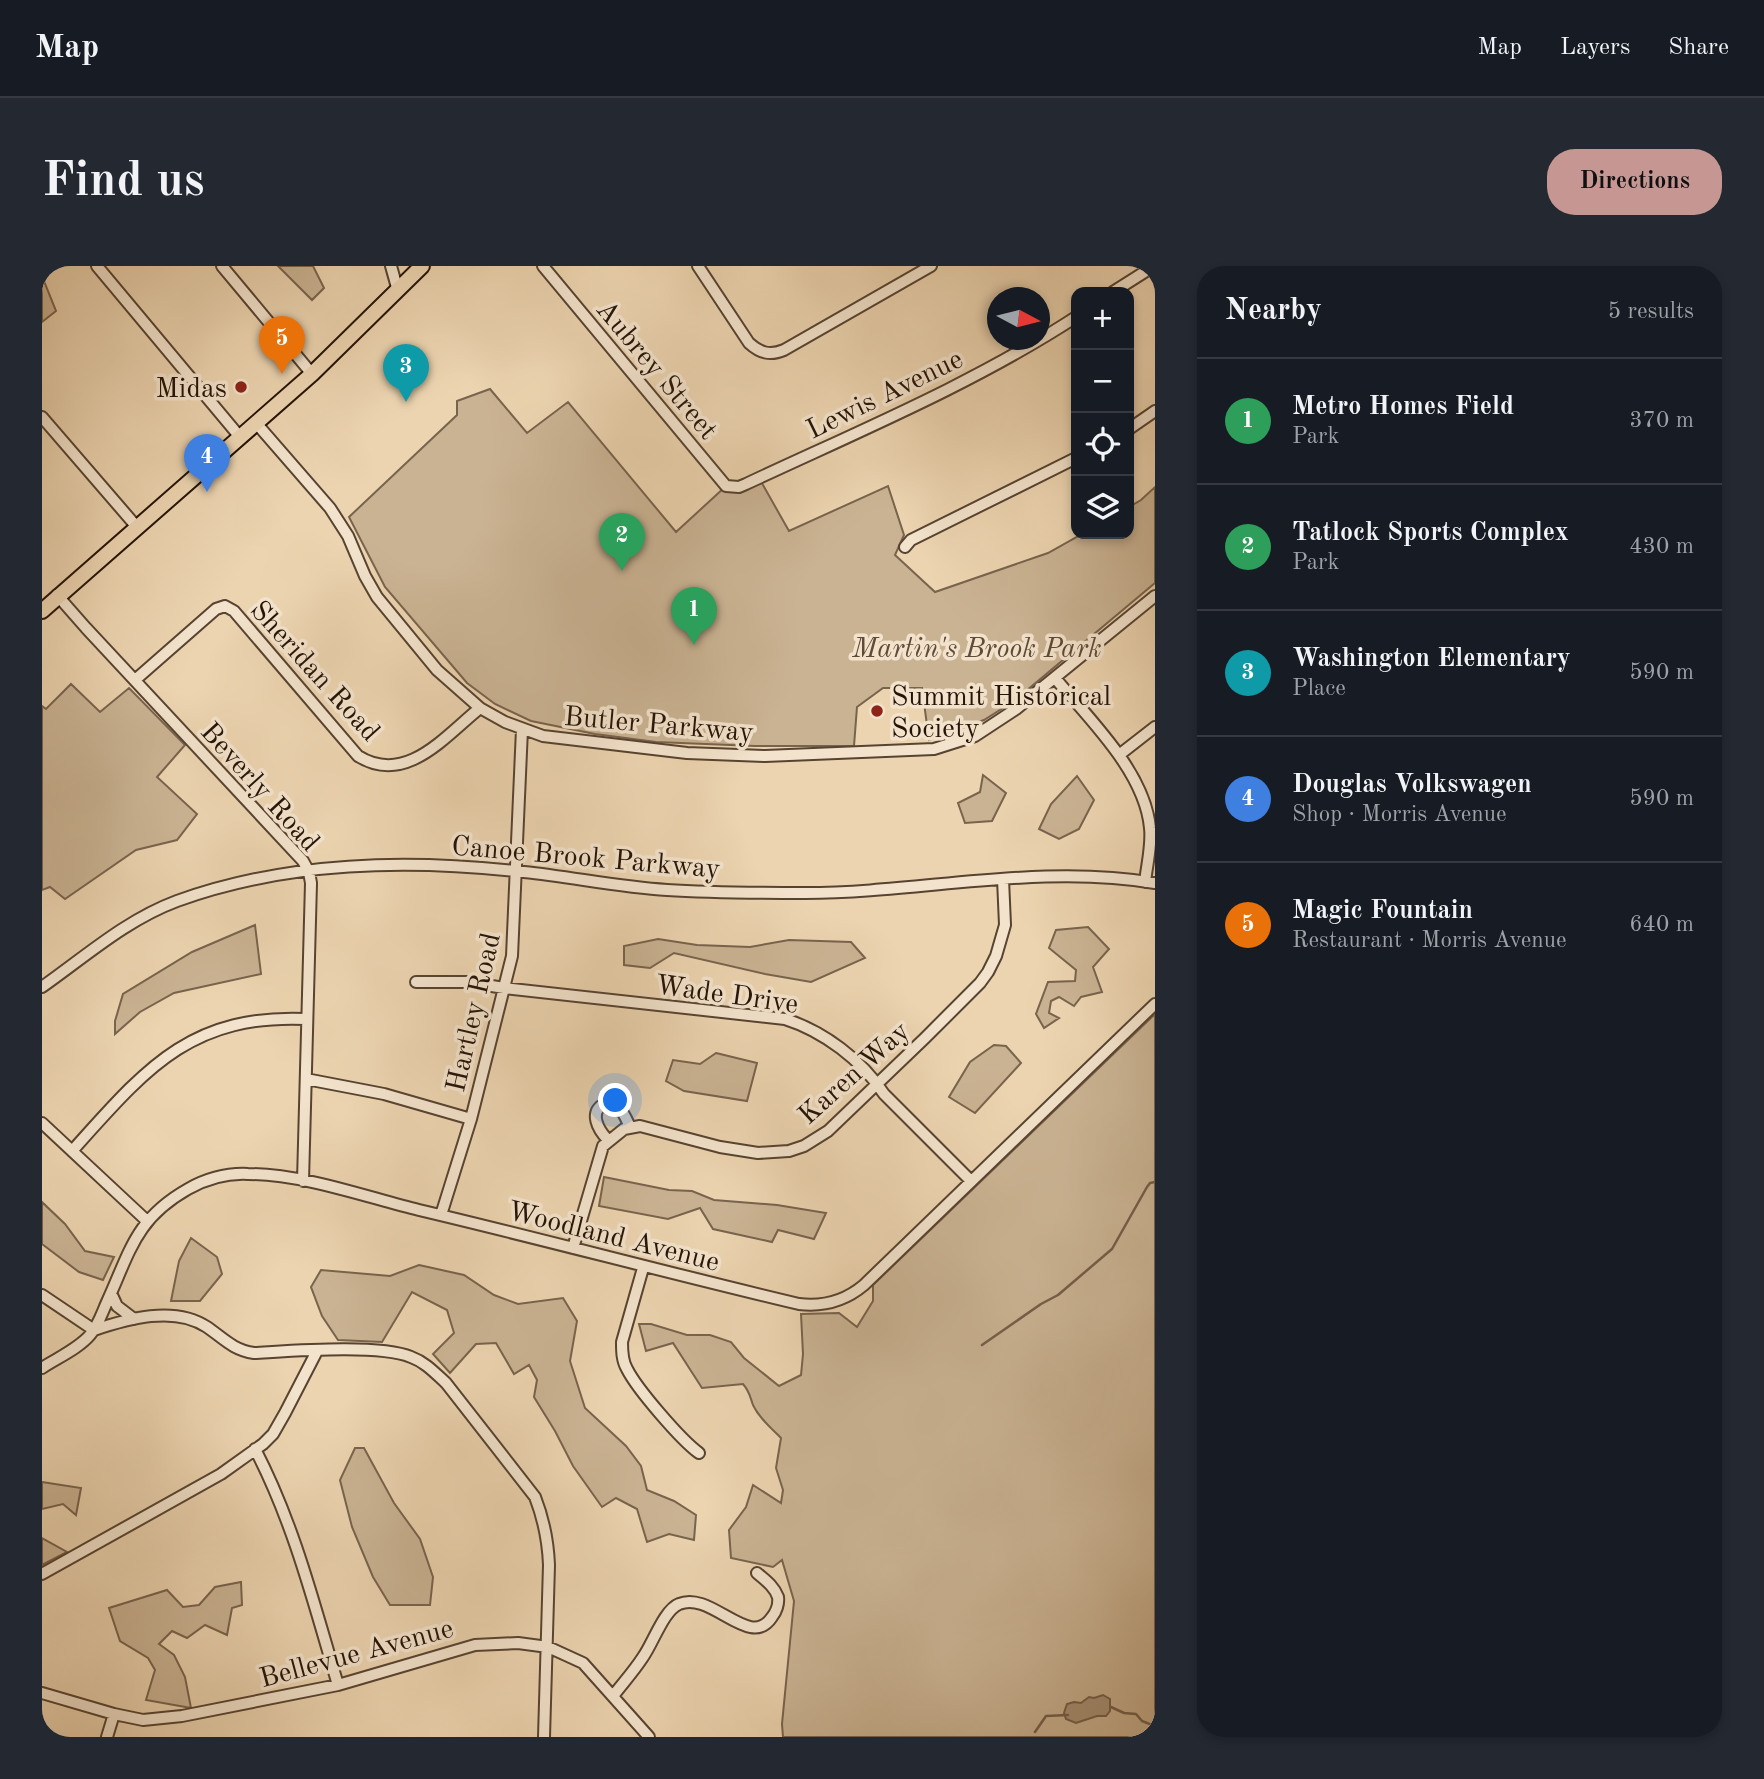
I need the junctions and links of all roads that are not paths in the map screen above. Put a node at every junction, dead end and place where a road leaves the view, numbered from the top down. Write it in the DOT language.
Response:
graph roads {
  1 [pos="97,266"];
  2 [pos="222,266"];
  3 [pos="391,266"];
  4 [pos="422,266"];
  5 [pos="542,266"];
  6 [pos="931,266"];
  7 [pos="1154,266"];
  8 [pos="703,268"];
  9 [pos="1122,287"];
  10 [pos="398,291"];
  11 [pos="1071,320"];
  12 [pos="312,374"];
  13 [pos="1155,411"];
  14 [pos="42,417"];
  15 [pos="257,424"];
  16 [pos="1134,426"];
  17 [pos="240,438"];
  18 [pos="1071,460"];
  19 [pos="745,485"];
  20 [pos="136,526"];
  21 [pos="905,547"];
  22 [pos="57,595"];
  23 [pos="1155,596"];
  24 [pos="42,611"];
  25 [pos="1055,678"];
  26 [pos="135,680"];
  27 [pos="480,708"];
  28 [pos="1155,727"];
  29 [pos="522,729"];
  30 [pos="1119,755"];
  31 [pos="1152,816"];
  32 [pos="517,871"];
  33 [pos="309,872"];
  34 [pos="1003,879"];
  35 [pos="1150,883"];
  36 [pos="416,982"];
  37 [pos="42,987"];
  38 [pos="504,988"];
  39 [pos="1155,1004"];
  40 [pos="306,1019"];
  41 [pos="306,1079"];
  42 [pos="877,1082"];
  43 [pos="471,1119"];
  44 [pos="42,1123"];
  45 [pos="630,1127"];
  46 [pos="608,1140"];
  47 [pos="72,1151"];
  48 [pos="303,1181"];
  49 [pos="971,1181"];
  50 [pos="441,1215"];
  51 [pos="147,1221"];
  52 [pos="573,1248"];
  53 [pos="643,1268"];
  54 [pos="111,1293"];
  55 [pos="42,1295"];
  56 [pos="134,1319"];
  57 [pos="94,1330"];
  58 [pos="317,1351"];
  59 [pos="42,1368"];
  60 [pos="255,1449"];
  61 [pos="699,1452"];
  62 [pos="757,1573"];
  63 [pos="42,1574"];
  64 [pos="548,1647"];
  65 [pos="338,1685"];
  66 [pos="42,1693"];
  67 [pos="613,1696"];
  68 [pos="114,1714"];
  69 [pos="107,1737"];
  70 [pos="544,1737"];
  71 [pos="649,1737"];
  1 -- 17 [label="street"];
  2 -- 12 [label="street"];
  3 -- 10 [label="street"];
  4 -- 10 [label="main road"];
  5 -- 19 [label="street, Aubrey Street"];
  6 -- 8 [label="street"];
  7 -- 9 [label="street"];
  10 -- 12 [label="main road"];
  11 -- 19 [label="street, Lewis Avenue"];
  12 -- 15 [label="main road"];
  13 -- 16 [label="street"];
  14 -- 20 [label="street"];
  15 -- 17 [label="main road"];
  15 -- 27 [label="street, Butler Parkway"];
  17 -- 20 [label="main road"];
  18 -- 21 [label="street"];
  20 -- 22 [label="main road"];
  22 -- 24 [label="main road"];
  22 -- 26 [label="street, Beverly Road"];
  23 -- 25 [label="street, Butler Parkway"];
  25 -- 29 [label="street, Butler Parkway"];
  25 -- 30 [label="street"];
  26 -- 27 [label="street, Sheridan Road"];
  26 -- 33 [label="street, Beverly Road"];
  27 -- 29 [label="street, Butler Parkway"];
  28 -- 30 [label="street"];
  29 -- 32 [label="street, Hartley Road"];
  30 -- 31 [label="street"];
  31 -- 35 [label="street"];
  32 -- 33 [label="street, Canoe Brook Parkway"];
  32 -- 34 [label="street, Canoe Brook Parkway"];
  32 -- 38 [label="street, Hartley Road"];
  33 -- 37 [label="street, Canoe Brook Parkway"];
  33 -- 40 [label="street, Beverly Road"];
  34 -- 35 [label="street, Canoe Brook Parkway"];
  34 -- 42 [label="street, Karen Way"];
  36 -- 38 [label="street, Wade Drive"];
  38 -- 42 [label="street, Wade Drive"];
  38 -- 43 [label="street, Hartley Road"];
  39 -- 49 [label="street, Woodland Avenue"];
  40 -- 41 [label="street, Beverly Road"];
  40 -- 47 [label="street"];
  41 -- 43 [label="street"];
  41 -- 48 [label="street, Beverly Road"];
  42 -- 45 [label="street, Karen Way"];
  42 -- 49 [label="street, Wade Drive"];
  43 -- 50 [label="street, Hartley Road"];
  44 -- 47 [label="street"];
  45 -- 46 [label="street"];
  45 -- 46 [label="street"];
  46 -- 52 [label="street"];
  47 -- 51 [label="street"];
  48 -- 50 [label="street, Woodland Avenue"];
  48 -- 51 [label="street, Woodland Avenue"];
  49 -- 53 [label="street, Woodland Avenue"];
  50 -- 52 [label="street, Woodland Avenue"];
  51 -- 54 [label="street, Woodland Avenue"];
  52 -- 53 [label="street, Woodland Avenue"];
  53 -- 61 [label="street"];
  54 -- 56 [label="street"];
  54 -- 57 [label="street, Woodland Avenue"];
  55 -- 57 [label="street"];
  56 -- 57 [label="street"];
  56 -- 58 [label="street"];
  57 -- 59 [label="street, Woodland Avenue"];
  58 -- 60 [label="street"];
  58 -- 64 [label="street"];
  60 -- 63 [label="street"];
  60 -- 65 [label="street"];
  62 -- 67 [label="street"];
  64 -- 65 [label="street, Bellevue Avenue"];
  64 -- 67 [label="street, Bellevue Avenue"];
  64 -- 70 [label="street"];
  65 -- 68 [label="street, Bellevue Avenue"];
  66 -- 68 [label="street, Bellevue Avenue"];
  67 -- 71 [label="street, Bellevue Avenue"];
  68 -- 69 [label="street"];
}
